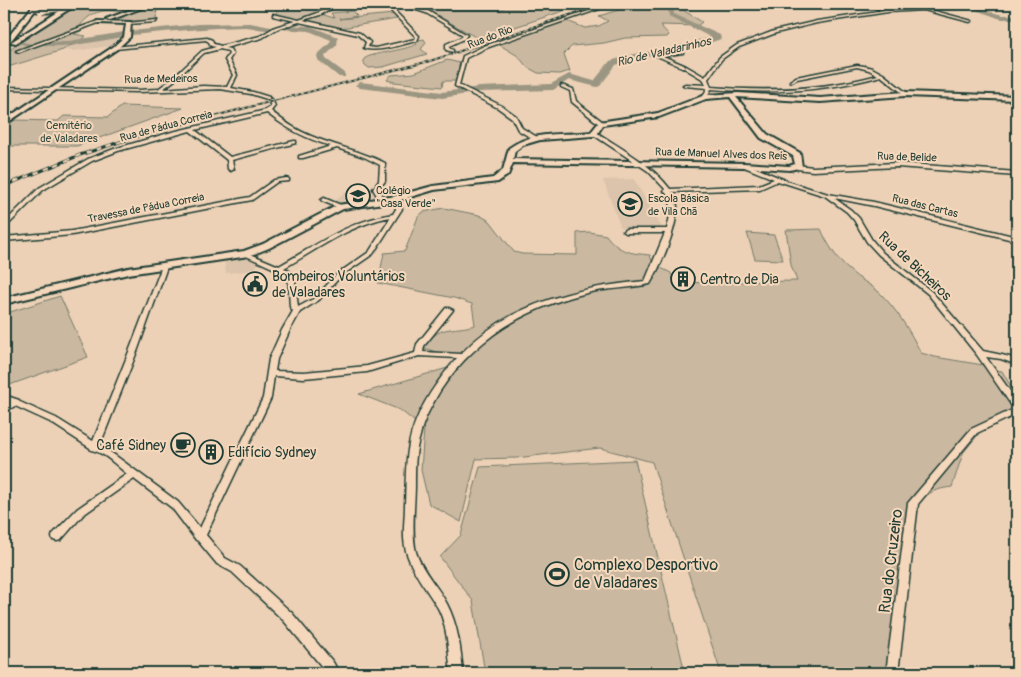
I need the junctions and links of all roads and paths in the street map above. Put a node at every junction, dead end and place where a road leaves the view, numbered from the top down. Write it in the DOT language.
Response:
graph roads {
  1 [pos="59,4"];
  2 [pos="80,4"];
  3 [pos="147,4"];
  4 [pos="151,4"];
  5 [pos="339,4"];
  6 [pos="402,4"];
  7 [pos="612,4"];
  8 [pos="867,4"];
  9 [pos="35,5"];
  10 [pos="73,5"];
  11 [pos="140,8"];
  12 [pos="47,9"];
  13 [pos="888,11"];
  14 [pos="274,15"];
  15 [pos="108,19"];
  16 [pos="298,20"];
  17 [pos="156,21"];
  18 [pos="970,21"];
  19 [pos="99,22"];
  20 [pos="126,23"];
  21 [pos="8,43"];
  22 [pos="220,46"];
  23 [pos="115,48"];
  24 [pos="682,48"];
  25 [pos="4,50"];
  26 [pos="18,51"];
  27 [pos="452,51"];
  28 [pos="882,75"];
  29 [pos="706,79"];
  30 [pos="792,81"];
  31 [pos="562,86"];
  32 [pos="685,86"];
  33 [pos="709,87"];
  34 [pos="4,88"];
  35 [pos="91,89"];
  36 [pos="228,89"];
  37 [pos="54,90"];
  38 [pos="159,90"];
  39 [pos="905,94"];
  40 [pos="86,95"];
  41 [pos="731,95"];
  42 [pos="705,97"];
  43 [pos="1017,98"];
  44 [pos="268,111"];
  45 [pos="4,116"];
  46 [pos="13,117"];
  47 [pos="4,123"];
  48 [pos="601,123"];
  49 [pos="191,129"];
  50 [pos="594,133"];
  51 [pos="535,138"];
  52 [pos="294,142"];
  53 [pos="337,146"];
  54 [pos="301,156"];
  55 [pos="230,159"];
  56 [pos="509,161"];
  57 [pos="640,163"];
  58 [pos="744,165"];
  59 [pos="797,167"];
  60 [pos="231,169"];
  61 [pos="1017,174"];
  62 [pos="778,179"];
  63 [pos="287,180"];
  64 [pos="668,190"];
  65 [pos="828,195"];
  66 [pos="396,198"];
  67 [pos="324,200"];
  68 [pos="382,200"];
  69 [pos="341,207"];
  70 [pos="395,215"];
  71 [pos="4,226"];
  72 [pos="626,231"];
  73 [pos="669,231"];
  74 [pos="4,239"];
  75 [pos="1017,239"];
  76 [pos="246,254"];
  77 [pos="164,267"];
  78 [pos="280,268"];
  79 [pos="4,301"];
  80 [pos="449,310"];
  81 [pos="297,311"];
  82 [pos="980,353"];
  83 [pos="419,354"];
  84 [pos="460,356"];
  85 [pos="1017,362"];
  86 [pos="271,373"];
  87 [pos="4,398"];
  88 [pos="16,402"];
  89 [pos="1017,409"];
  90 [pos="4,410"];
  91 [pos="94,448"];
  92 [pos="134,474"];
  93 [pos="56,537"];
  94 [pos="200,537"];
  95 [pos="333,673"];
  96 [pos="457,673"];
  97 [pos="892,673"];
  1 -- 12 [label="highway"];
  2 -- 10 [label="main road"];
  3 -- 11 [label="main road"];
  4 -- 11 [label="main road"];
  5 -- 16 [label="street"];
  6 -- 16 [label="street"];
  6 -- 27 [label="street"];
  7 -- 51 [label="street, Rua do Rio"];
  8 -- 13 [label="street"];
  9 -- 10 [label="main road"];
  9 -- 21 [label="highway"];
  10 -- 21 [label="highway"];
  11 -- 15 [label="main road"];
  12 -- 21 [label="highway"];
  13 -- 18 [label="street"];
  13 -- 29 [label="street"];
  14 -- 16 [label="street"];
  15 -- 19 [label="main road"];
  15 -- 20 [label="main road"];
  16 -- 22 [label="street"];
  17 -- 20 [label="street"];
  19 -- 20 [label="main road"];
  19 -- 26 [label="street"];
  20 -- 23 [label="main road"];
  21 -- 25 [label="highway"];
  22 -- 23 [label="street"];
  22 -- 36 [label="street"];
  22 -- 38 [label="street"];
  23 -- 37 [label="main road"];
  24 -- 29 [label="street"];
  28 -- 30 [label="street"];
  28 -- 33 [label="street"];
  28 -- 39 [label="street"];
  29 -- 33 [label="street"];
  31 -- 48 [label="street"];
  32 -- 33 [label="street"];
  33 -- 42 [label="street"];
  34 -- 37 [label="street, Rua de Medeiros"];
  35 -- 37 [label="street, Rua de Medeiros"];
  35 -- 38 [label="street, Rua de Medeiros"];
  35 -- 40 [label="street"];
  36 -- 38 [label="street, Rua de Medeiros"];
  36 -- 44 [label="street, Rua de Medeiros"];
  37 -- 46 [label="main road"];
  39 -- 41 [label="main road"];
  39 -- 43 [label="main road"];
  41 -- 42 [label="main road"];
  41 -- 59 [label="main road"];
  42 -- 48 [label="main road"];
  44 -- 49 [label="street, Rua de Pádua Correia"];
  44 -- 53 [label="street"];
  45 -- 46 [label="street"];
  46 -- 47 [label="main road"];
  48 -- 50 [label="main road"];
  49 -- 55 [label="street"];
  49 -- 71 [label="street, Rua de Pádua Correia"];
  50 -- 51 [label="main road"];
  50 -- 57 [label="street, Rua de Manuel Alves dos Reis"];
  51 -- 56 [label="main road"];
  52 -- 55 [label="street"];
  53 -- 54 [label="street"];
  53 -- 68 [label="street"];
  55 -- 60 [label="street"];
  56 -- 57 [label="main road"];
  56 -- 66 [label="main road"];
  57 -- 58 [label="main road, Rua de Manuel Alves dos Reis"];
  57 -- 64 [label="street"];
  58 -- 59 [label="main road, Rua de Manuel Alves dos Reis"];
  58 -- 62 [label="street, Rua de Bicheiros"];
  59 -- 61 [label="street, Rua de Belide"];
  62 -- 64 [label="street"];
  62 -- 65 [label="street, Rua de Bicheiros"];
  63 -- 74 [label="street, Travessa de Pádua Correia"];
  64 -- 73 [label="street"];
  65 -- 75 [label="street, Rua das Cartas"];
  65 -- 82 [label="street, Rua de Bicheiros"];
  66 -- 68 [label="main road"];
  66 -- 70 [label="street"];
  67 -- 69 [label="street"];
  68 -- 69 [label="main road"];
  69 -- 76 [label="main road"];
  70 -- 78 [label="street"];
  70 -- 81 [label="street"];
  72 -- 73 [label="street"];
  73 -- 84 [label="street"];
  76 -- 77 [label="main road"];
  76 -- 78 [label="street"];
  77 -- 79 [label="main road"];
  77 -- 91 [label="street"];
  78 -- 81 [label="street"];
  80 -- 83 [label="street"];
  81 -- 86 [label="street"];
  82 -- 85 [label="street"];
  82 -- 89 [label="street, Rua de Bicheiros"];
  83 -- 84 [label="street"];
  83 -- 86 [label="street"];
  84 -- 96 [label="street"];
  86 -- 94 [label="street"];
  87 -- 88 [label="street"];
  88 -- 90 [label="street"];
  88 -- 91 [label="street"];
  89 -- 97 [label="street, Rua do Cruzeiro"];
  91 -- 92 [label="street"];
  92 -- 93 [label="street"];
  92 -- 94 [label="street"];
  94 -- 95 [label="street"];
}
